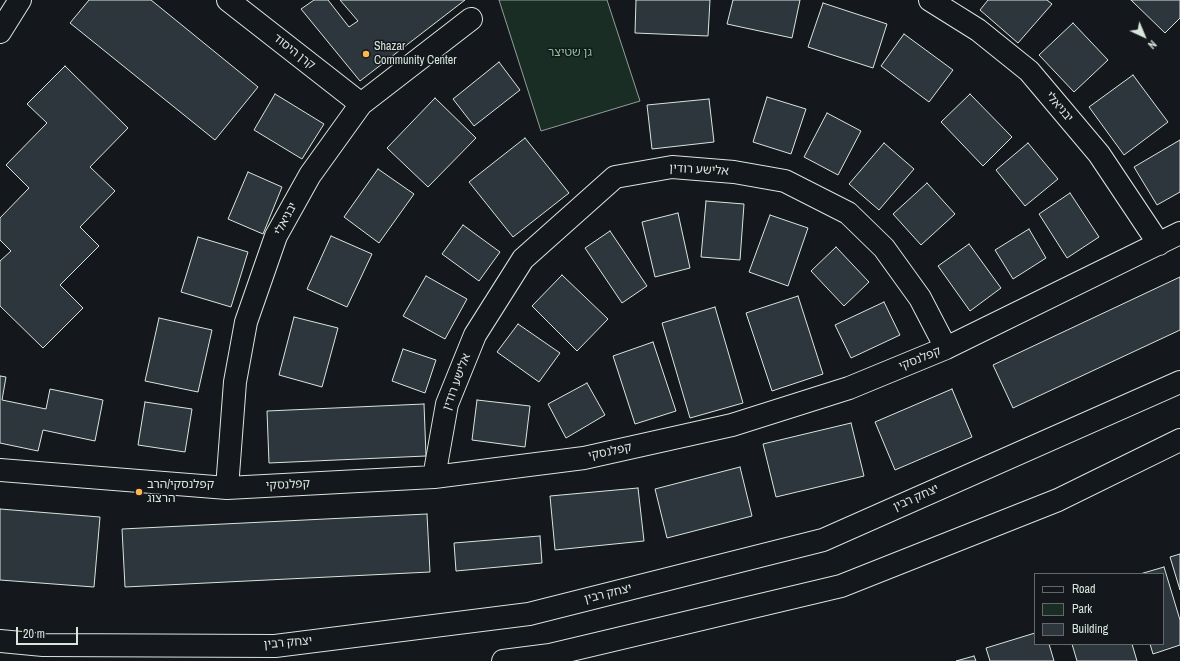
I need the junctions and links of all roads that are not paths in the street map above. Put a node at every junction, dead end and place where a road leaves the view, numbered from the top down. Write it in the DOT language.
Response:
graph roads {
  1 [pos="20,0"];
  2 [pos="228,0"];
  3 [pos="930,0"];
  4 [pos="471,19"];
  5 [pos="0,32"];
  6 [pos="361,104"];
  7 [pos="1180,233"];
  8 [pos="1158,244"];
  9 [pos="946,348"];
  10 [pos="1180,382"];
  11 [pos="1180,440"];
  12 [pos="0,470"];
  13 [pos="434,477"];
  14 [pos="227,488"];
  15 [pos="0,641"];
  16 [pos="503,661"];
  1 -- 5 [label="street"];
  2 -- 6 [label="street, קרן היסוד"];
  3 -- 8 [label="street, יבניאלי"];
  4 -- 6 [label="street, יבניאלי"];
  6 -- 14 [label="street, יבניאלי"];
  7 -- 8 [label="street, קפלנסקי"];
  8 -- 9 [label="street, קפלנסקי"];
  9 -- 13 [label="street, קפלנסקי"];
  9 -- 13 [label="street, אלישע רודין"];
  10 -- 15 [label="street, יצחק רבין"];
  11 -- 16 [label="street"];
  12 -- 14 [label="street, קפלנסקי"];
  13 -- 14 [label="street, קפלנסקי"];
}
